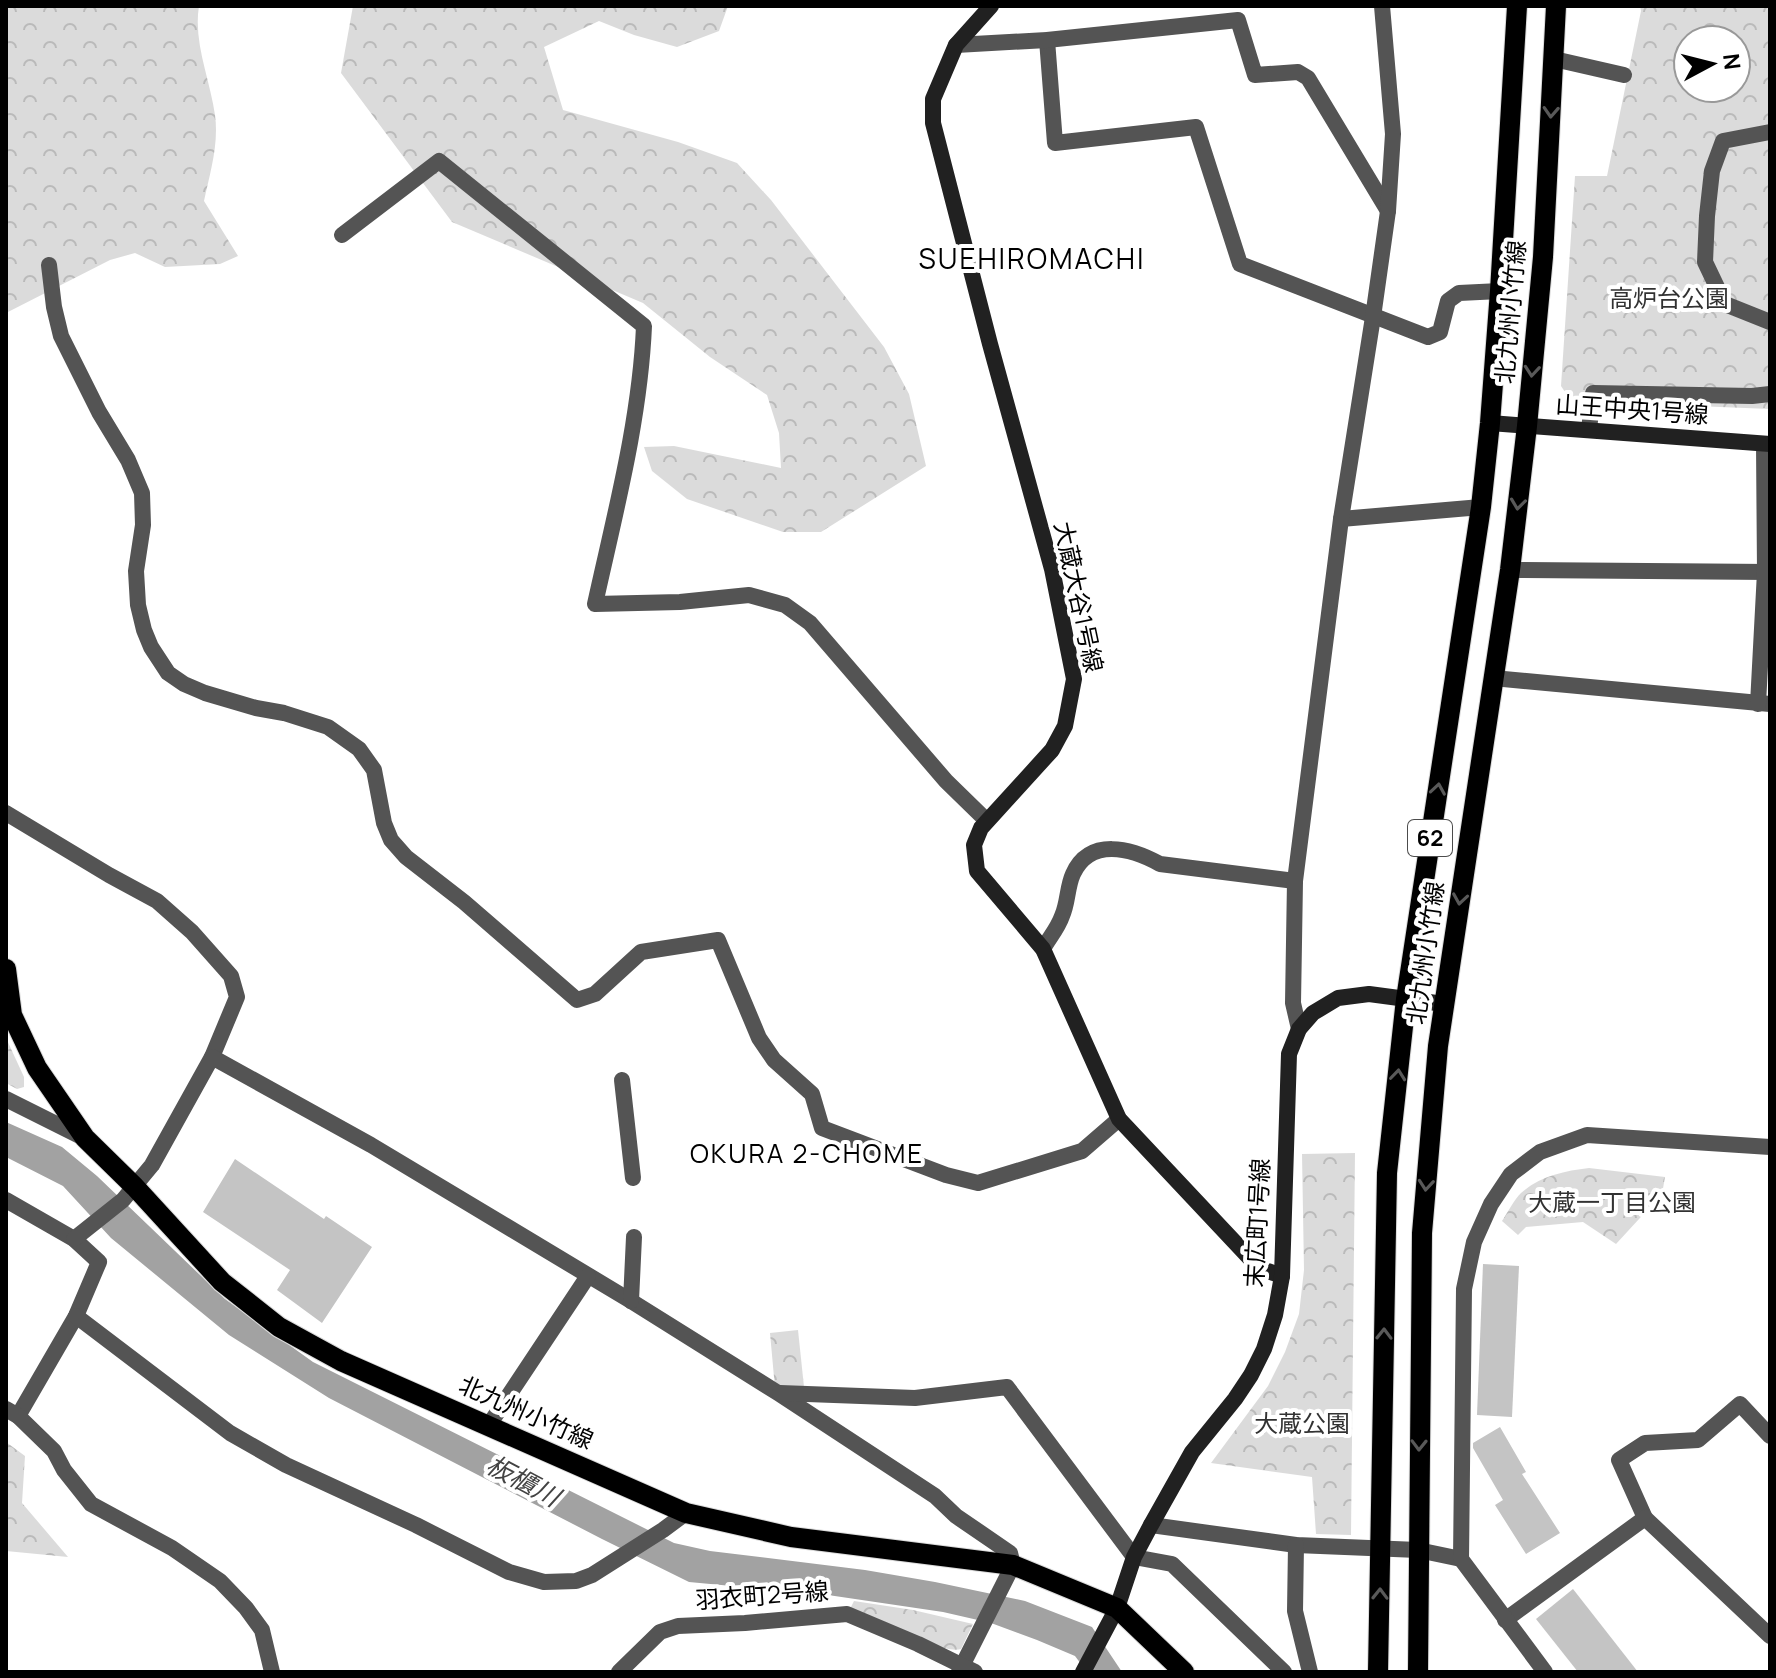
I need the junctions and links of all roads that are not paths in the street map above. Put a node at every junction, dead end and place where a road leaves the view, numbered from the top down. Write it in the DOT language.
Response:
graph roads {
  1 [pos="991,6"];
  2 [pos="1382,6"];
  3 [pos="1517,6"];
  4 [pos="1556,6"];
  5 [pos="1047,40"];
  6 [pos="956,45"];
  7 [pos="1554,59"];
  8 [pos="1624,75"];
  9 [pos="1770,132"];
  10 [pos="1388,211"];
  11 [pos="342,235"];
  12 [pos="49,265"];
  13 [pos="1500,291"];
  14 [pos="1373,317"];
  15 [pos="1770,322"];
  16 [pos="1770,394"];
  17 [pos="1490,423"];
  18 [pos="1527,426"];
  19 [pos="1589,430"];
  20 [pos="1767,444"];
  21 [pos="1481,507"];
  22 [pos="1341,519"];
  23 [pos="1510,570"];
  24 [pos="1768,572"];
  25 [pos="1493,678"];
  26 [pos="1764,704"];
  27 [pos="6,813"];
  28 [pos="987,821"];
  29 [pos="1295,881"];
  30 [pos="1043,949"];
  31 [pos="6,969"];
  32 [pos="1406,999"];
  33 [pos="1444,1004"];
  34 [pos="1299,1029"];
  35 [pos="212,1057"];
  36 [pos="622,1080"];
  37 [pos="6,1099"];
  38 [pos="1119,1119"];
  39 [pos="85,1138"];
  40 [pos="1770,1147"];
  41 [pos="633,1178"];
  42 [pos="129,1194"];
  43 [pos="6,1200"];
  44 [pos="634,1237"];
  45 [pos="74,1239"];
  46 [pos="588,1276"];
  47 [pos="1282,1276"];
  48 [pos="631,1301"];
  49 [pos="76,1316"];
  50 [pos="778,1393"];
  51 [pos="12,1412"];
  52 [pos="489,1425"];
  53 [pos="1770,1436"];
  54 [pos="686,1513"];
  55 [pos="1645,1518"];
  56 [pos="1151,1525"];
  57 [pos="1296,1545"];
  58 [pos="1380,1549"];
  59 [pos="1418,1550"];
  60 [pos="1134,1557"];
  61 [pos="1461,1559"];
  62 [pos="1008,1574"];
  63 [pos="1117,1608"];
  64 [pos="1505,1620"];
  65 [pos="1770,1636"];
  66 [pos="965,1670"];
  67 [pos="272,1672"];
  68 [pos="619,1672"];
  69 [pos="1083,1672"];
  70 [pos="1184,1672"];
  71 [pos="1284,1672"];
  72 [pos="1310,1672"];
  73 [pos="1378,1672"];
  74 [pos="1418,1672"];
  75 [pos="1545,1672"];
  1 -- 6 [label="street, 大蔵大谷1号線"];
  2 -- 10 [label="street"];
  3 -- 13 [label="main road, 北九州小竹線 / 62"];
  4 -- 7 [label="main road, 北九州小竹線 / 62"];
  5 -- 6 [label="street"];
  5 -- 10 [label="street"];
  5 -- 14 [label="street"];
  6 -- 28 [label="street, 大蔵大谷1号線"];
  7 -- 8 [label="street"];
  7 -- 18 [label="main road, 北九州小竹線 / 62, one-way"];
  9 -- 15 [label="street"];
  10 -- 14 [label="street"];
  11 -- 28 [label="street"];
  12 -- 38 [label="street"];
  13 -- 14 [label="street"];
  13 -- 17 [label="main road, 北九州小竹線 / 62"];
  14 -- 22 [label="street"];
  16 -- 19 [label="street"];
  17 -- 18 [label="street, 山王中央1号線"];
  17 -- 21 [label="main road, 北九州小竹線 / 62"];
  18 -- 19 [label="street, 山王中央1号線"];
  18 -- 23 [label="main road, 北九州小竹線 / 62, one-way"];
  19 -- 20 [label="street, 山王中央1号線"];
  20 -- 24 [label="street"];
  21 -- 22 [label="street"];
  32 -- 21 [label="main road, 北九州小竹線 / 62, one-way"];
  22 -- 29 [label="street"];
  23 -- 24 [label="street"];
  23 -- 25 [label="main road, 北九州小竹線 / 62"];
  24 -- 26 [label="street"];
  25 -- 26 [label="street"];
  25 -- 33 [label="main road, 北九州小竹線 / 62, one-way"];
  27 -- 35 [label="street"];
  28 -- 30 [label="street, 大蔵大谷1号線"];
  29 -- 30 [label="street"];
  29 -- 34 [label="street"];
  30 -- 38 [label="street, 大蔵大谷1号線"];
  31 -- 39 [label="main road, 北九州小竹線"];
  32 -- 33 [label="street"];
  32 -- 34 [label="street"];
  58 -- 32 [label="main road, 北九州小竹線 / 62, one-way"];
  33 -- 59 [label="main road, 北九州小竹線 / 62, one-way"];
  34 -- 47 [label="street, 末広町1号線"];
  35 -- 42 [label="street"];
  35 -- 46 [label="street"];
  36 -- 41 [label="street"];
  37 -- 39 [label="street"];
  38 -- 47 [label="street, 大蔵大谷1号線"];
  39 -- 42 [label="main road, 北九州小竹線"];
  40 -- 61 [label="street"];
  42 -- 45 [label="street"];
  42 -- 52 [label="main road, 北九州小竹線"];
  43 -- 45 [label="street"];
  44 -- 48 [label="street"];
  45 -- 49 [label="street"];
  46 -- 48 [label="street"];
  46 -- 52 [label="street"];
  47 -- 56 [label="street, 末広町1号線"];
  48 -- 50 [label="street"];
  49 -- 51 [label="street"];
  49 -- 54 [label="street"];
  50 -- 60 [label="street"];
  50 -- 62 [label="street"];
  51 -- 67 [label="street"];
  52 -- 54 [label="main road, 北九州小竹線"];
  53 -- 55 [label="street"];
  54 -- 62 [label="main road, 北九州小竹線"];
  55 -- 64 [label="street"];
  55 -- 65 [label="street"];
  56 -- 57 [label="street"];
  56 -- 60 [label="street, 末広町1号線"];
  57 -- 58 [label="street"];
  57 -- 72 [label="street"];
  58 -- 59 [label="street"];
  73 -- 58 [label="main road, 北九州小竹線 / 62, one-way"];
  59 -- 61 [label="street"];
  59 -- 74 [label="main road, 北九州小竹線 / 62"];
  60 -- 63 [label="street, 末広町1号線"];
  60 -- 71 [label="street"];
  61 -- 64 [label="street"];
  62 -- 63 [label="main road, 北九州小竹線"];
  62 -- 66 [label="street"];
  63 -- 69 [label="street, 末広町1号線"];
  63 -- 70 [label="main road, 北九州小竹線"];
  64 -- 75 [label="street"];
  66 -- 68 [label="street, 羽衣町2号線"];
}
